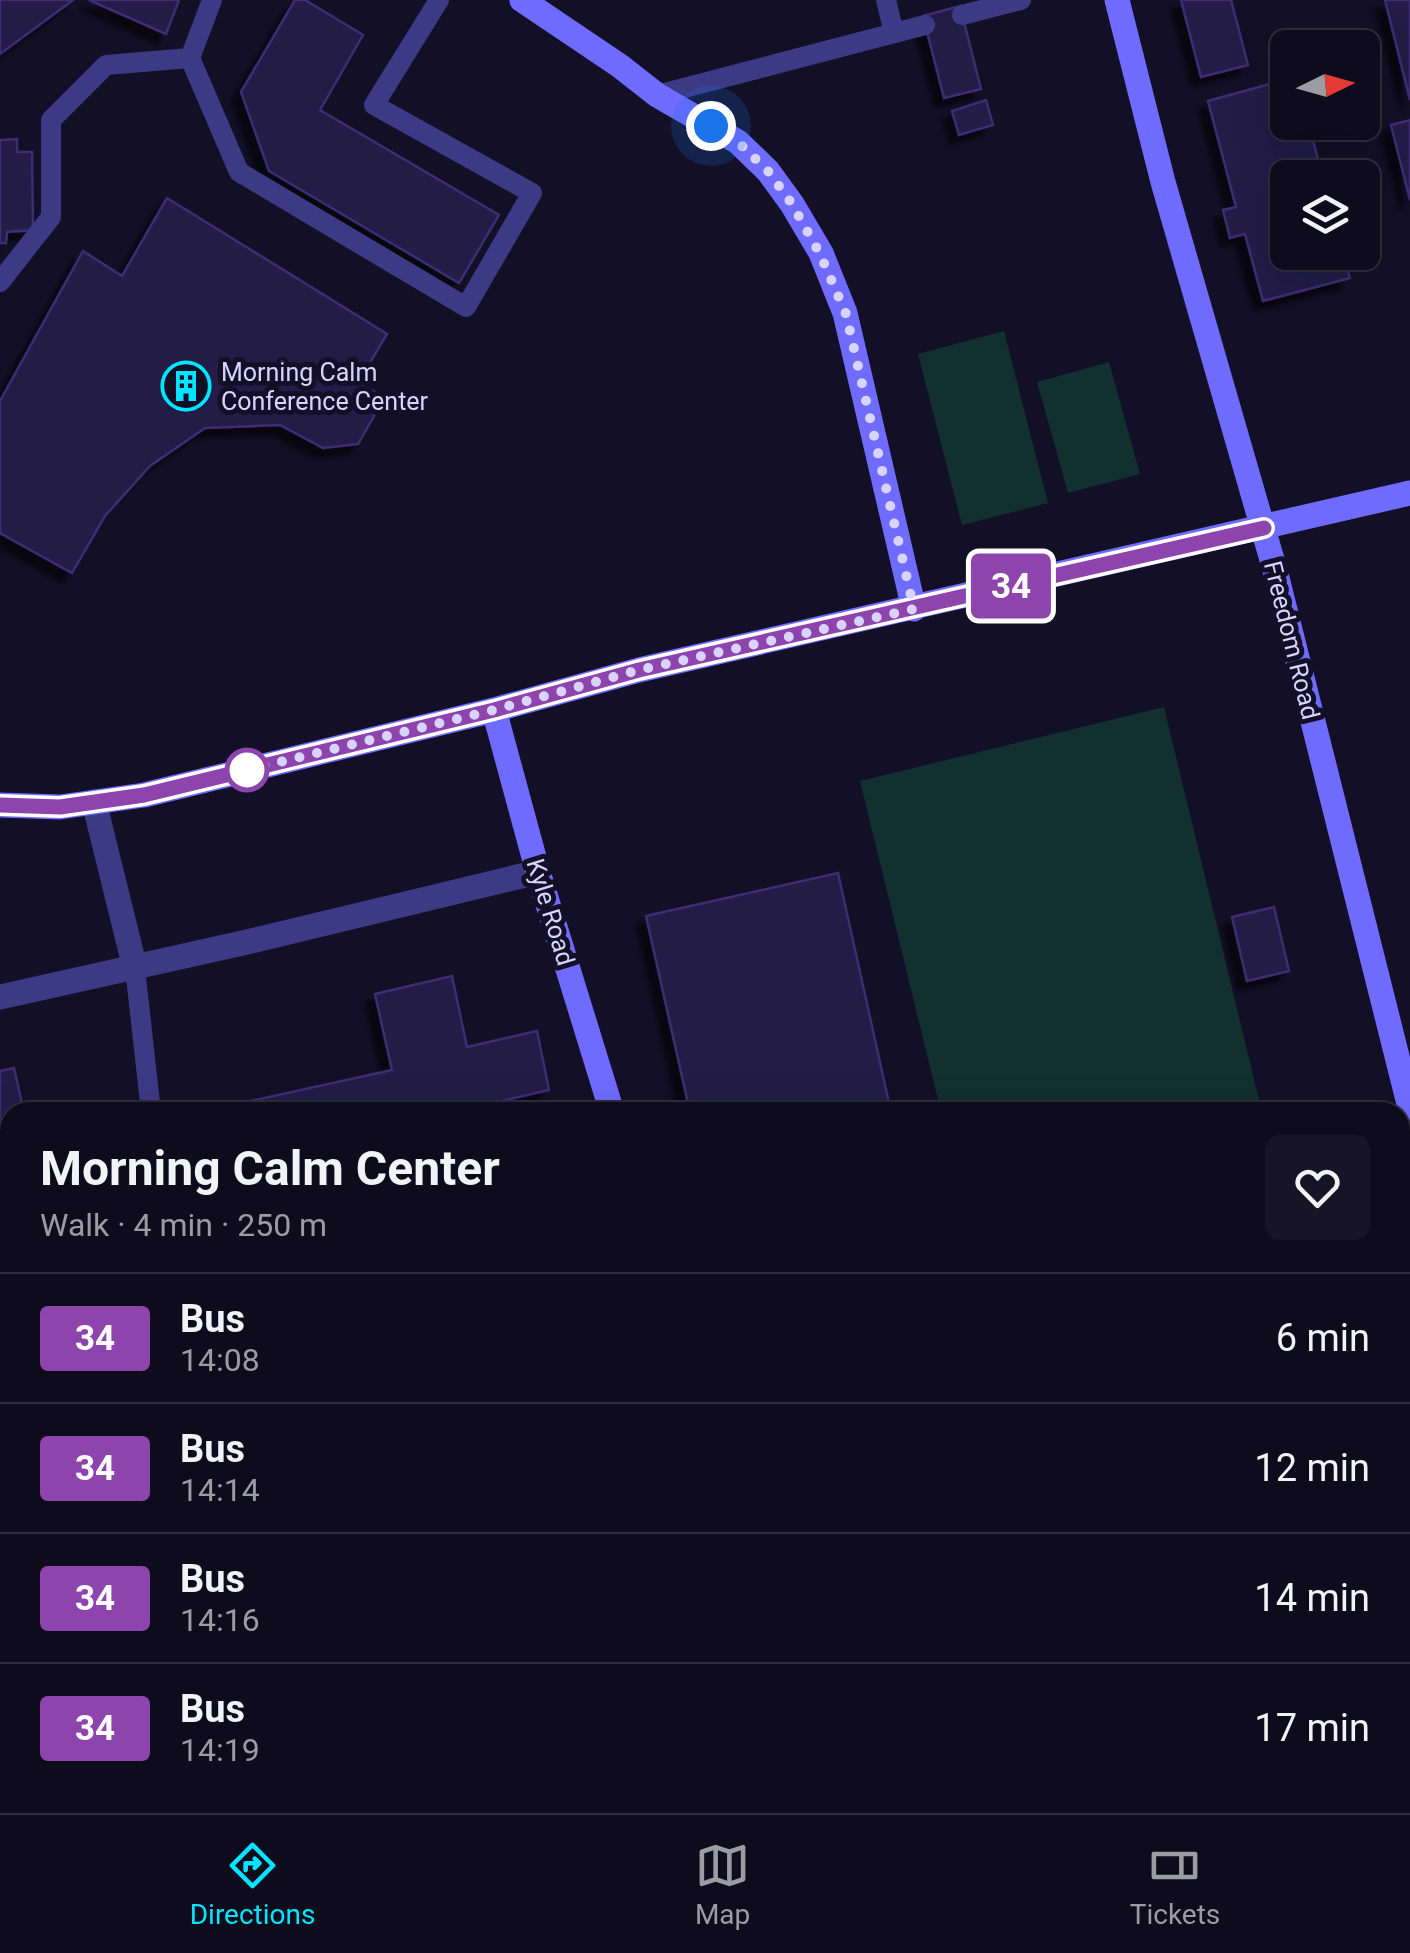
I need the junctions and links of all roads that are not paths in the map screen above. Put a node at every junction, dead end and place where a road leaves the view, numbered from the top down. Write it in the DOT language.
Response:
graph roads {
  1 [pos="212,0"];
  2 [pos="438,0"];
  3 [pos="522,0"];
  4 [pos="886,0"];
  5 [pos="1021,0"];
  6 [pos="1116,0"];
  7 [pos="962,16"];
  8 [pos="926,25"];
  9 [pos="894,33"];
  10 [pos="190,58"];
  11 [pos="657,95"];
  12 [pos="0,282"];
  13 [pos="1410,493"];
  14 [pos="1264,528"];
  15 [pos="914,609"];
  16 [pos="494,710"];
  17 [pos="94,802"];
  18 [pos="0,805"];
  19 [pos="538,872"];
  20 [pos="135,968"];
  21 [pos="0,997"];
  22 [pos="150,1102"];
  23 [pos="609,1102"];
  24 [pos="1408,1102"];
  1 -- 10 [label="lane"];
  2 -- 10 [label="lane"];
  3 -- 11 [label="street"];
  4 -- 9 [label="lane"];
  5 -- 7 [label="lane"];
  6 -- 14 [label="street, Freedom Road"];
  8 -- 9 [label="lane"];
  9 -- 11 [label="lane"];
  10 -- 12 [label="lane"];
  11 -- 15 [label="street"];
  13 -- 14 [label="street"];
  14 -- 15 [label="street"];
  14 -- 24 [label="street, Freedom Road"];
  15 -- 16 [label="street"];
  16 -- 17 [label="street"];
  16 -- 19 [label="street, Kyle Road"];
  17 -- 18 [label="street"];
  17 -- 20 [label="street"];
  19 -- 20 [label="street"];
  19 -- 23 [label="street, Kyle Road"];
  20 -- 21 [label="street"];
  20 -- 22 [label="lane"];
}
